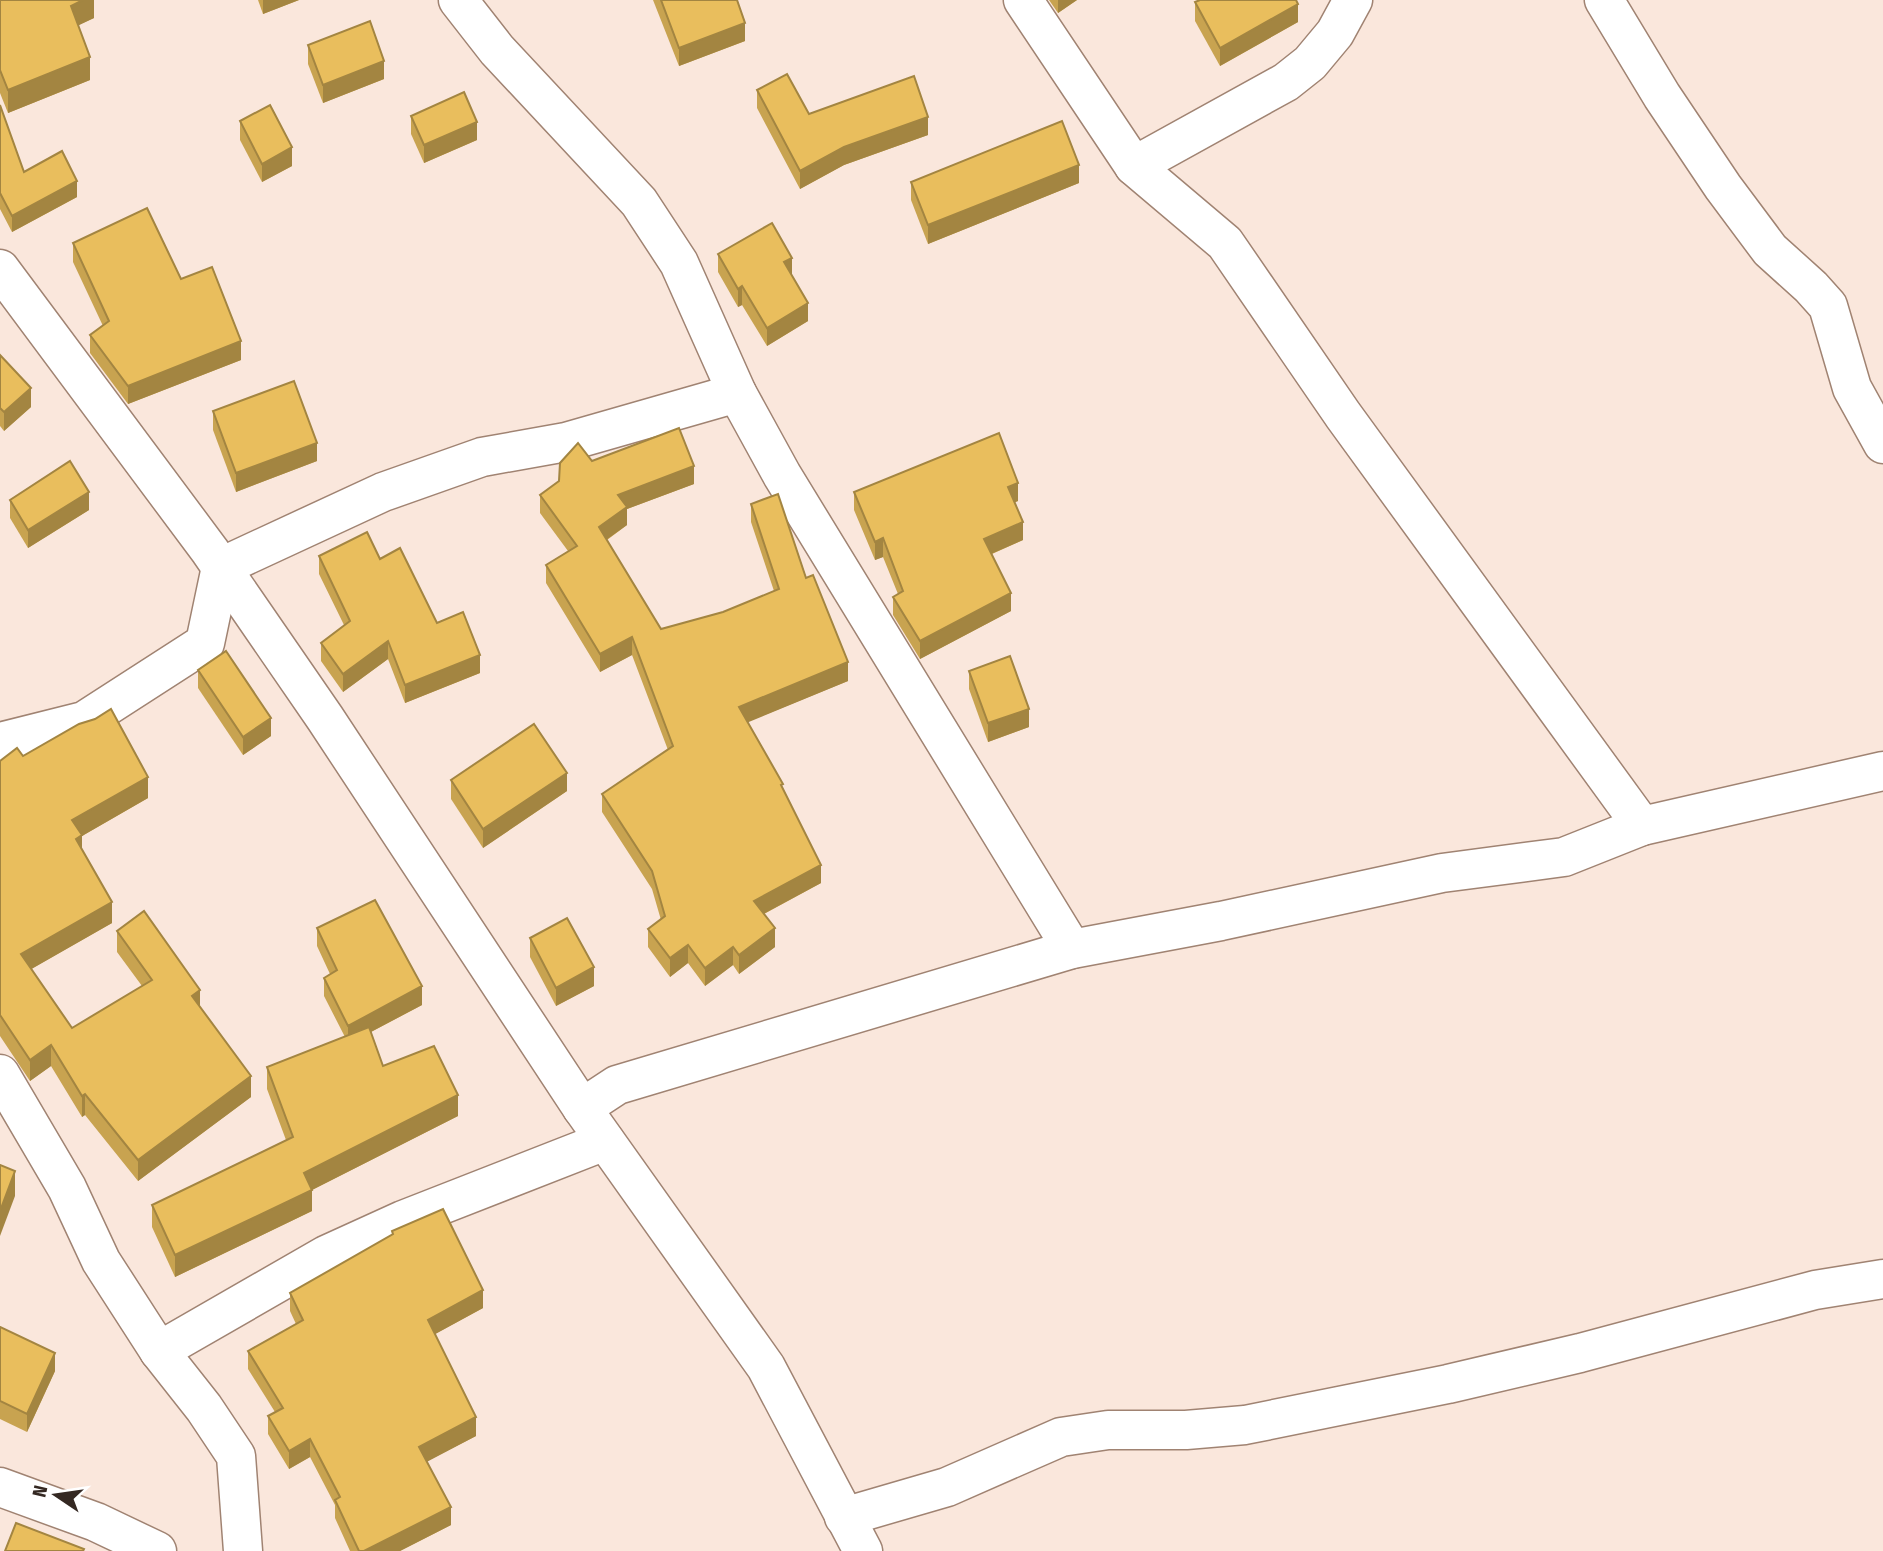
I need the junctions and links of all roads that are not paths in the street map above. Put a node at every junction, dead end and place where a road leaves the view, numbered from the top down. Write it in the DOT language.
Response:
graph roads {
  1 [pos="458,0"];
  2 [pos="1023,0"];
  3 [pos="1353,0"];
  4 [pos="1604,0"];
  5 [pos="1134,166"];
  6 [pos="0,270"];
  7 [pos="737,393"];
  8 [pos="1883,444"];
  9 [pos="221,567"];
  10 [pos="0,742"];
  11 [pos="1883,771"];
  12 [pos="1642,826"];
  13 [pos="1072,948"];
  14 [pos="0,1074"];
  15 [pos="582,1108"];
  16 [pos="606,1141"];
  17 [pos="1883,1279"];
  18 [pos="159,1351"];
  19 [pos="0,1487"];
  20 [pos="844,1517"];
  21 [pos="157,1551"];
  22 [pos="243,1551"];
  23 [pos="863,1551"];
  1 -- 7 [label="street"];
  2 -- 5 [label="street"];
  3 -- 5 [label="street"];
  4 -- 8 [label="street"];
  5 -- 12 [label="street"];
  6 -- 9 [label="street"];
  7 -- 9 [label="street"];
  7 -- 13 [label="street"];
  9 -- 10 [label="street"];
  9 -- 15 [label="street"];
  11 -- 12 [label="street"];
  12 -- 13 [label="street"];
  13 -- 15 [label="street"];
  14 -- 18 [label="street"];
  15 -- 16 [label="street"];
  16 -- 18 [label="street"];
  16 -- 20 [label="street"];
  17 -- 20 [label="street"];
  18 -- 22 [label="street"];
  19 -- 21 [label="street"];
  20 -- 23 [label="street"];
}
